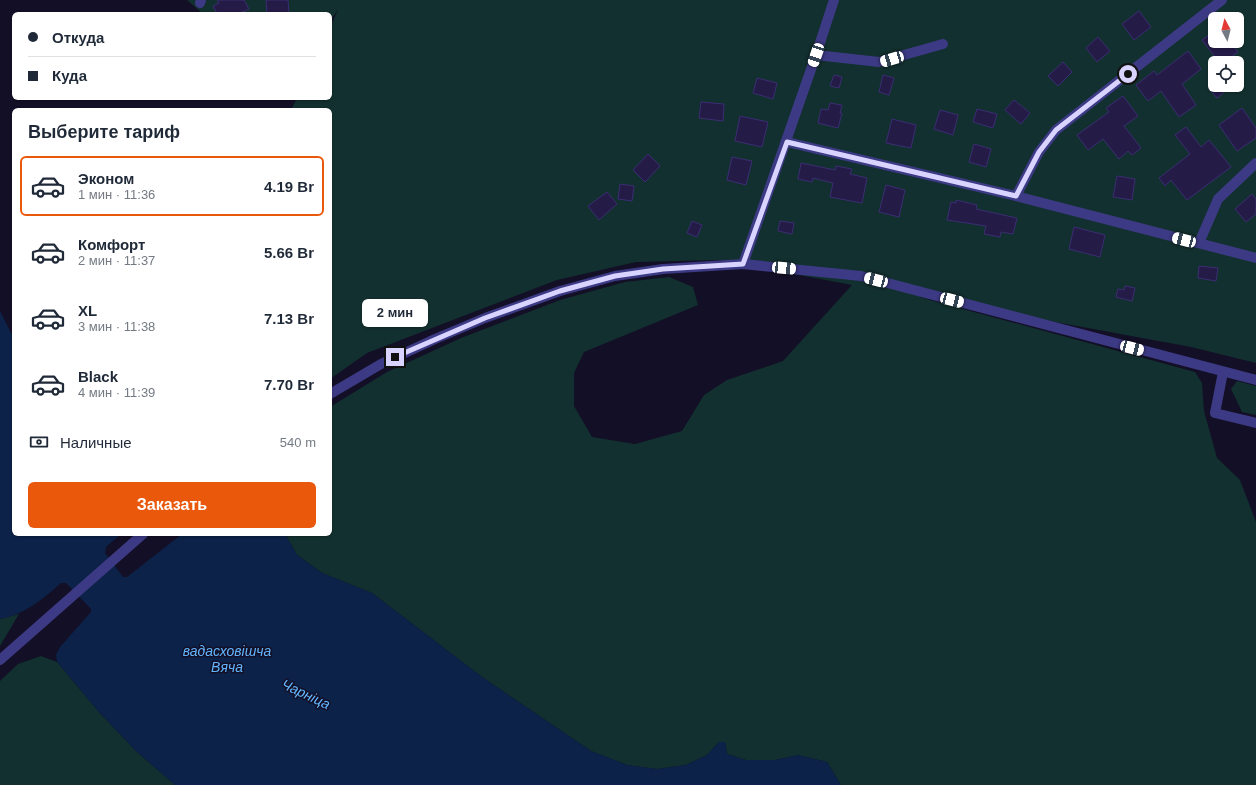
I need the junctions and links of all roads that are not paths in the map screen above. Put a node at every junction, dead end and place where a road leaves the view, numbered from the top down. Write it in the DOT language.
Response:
graph roads {
  1 [pos="834,0"];
  2 [pos="1222,0"];
  3 [pos="943,44"];
  4 [pos="816,55"];
  5 [pos="787,142"];
  6 [pos="1256,163"];
  7 [pos="1016,196"];
  8 [pos="1199,244"];
  9 [pos="1256,258"];
  10 [pos="743,264"];
  11 [pos="1223,372"];
  12 [pos="1256,380"];
  13 [pos="332,393"];
  14 [pos="1256,423"];
  15 [pos="141,536"];
  16 [pos="0,660"];
  1 -- 4 [label="street"];
  2 -- 7 [label="street"];
  3 -- 4 [label="street"];
  4 -- 5 [label="street"];
  5 -- 7 [label="street"];
  5 -- 10 [label="street"];
  6 -- 8 [label="street"];
  7 -- 8 [label="street"];
  8 -- 9 [label="street"];
  10 -- 11 [label="street"];
  10 -- 13 [label="street"];
  11 -- 12 [label="street"];
  11 -- 14 [label="street"];
  15 -- 16 [label="street"];
}
